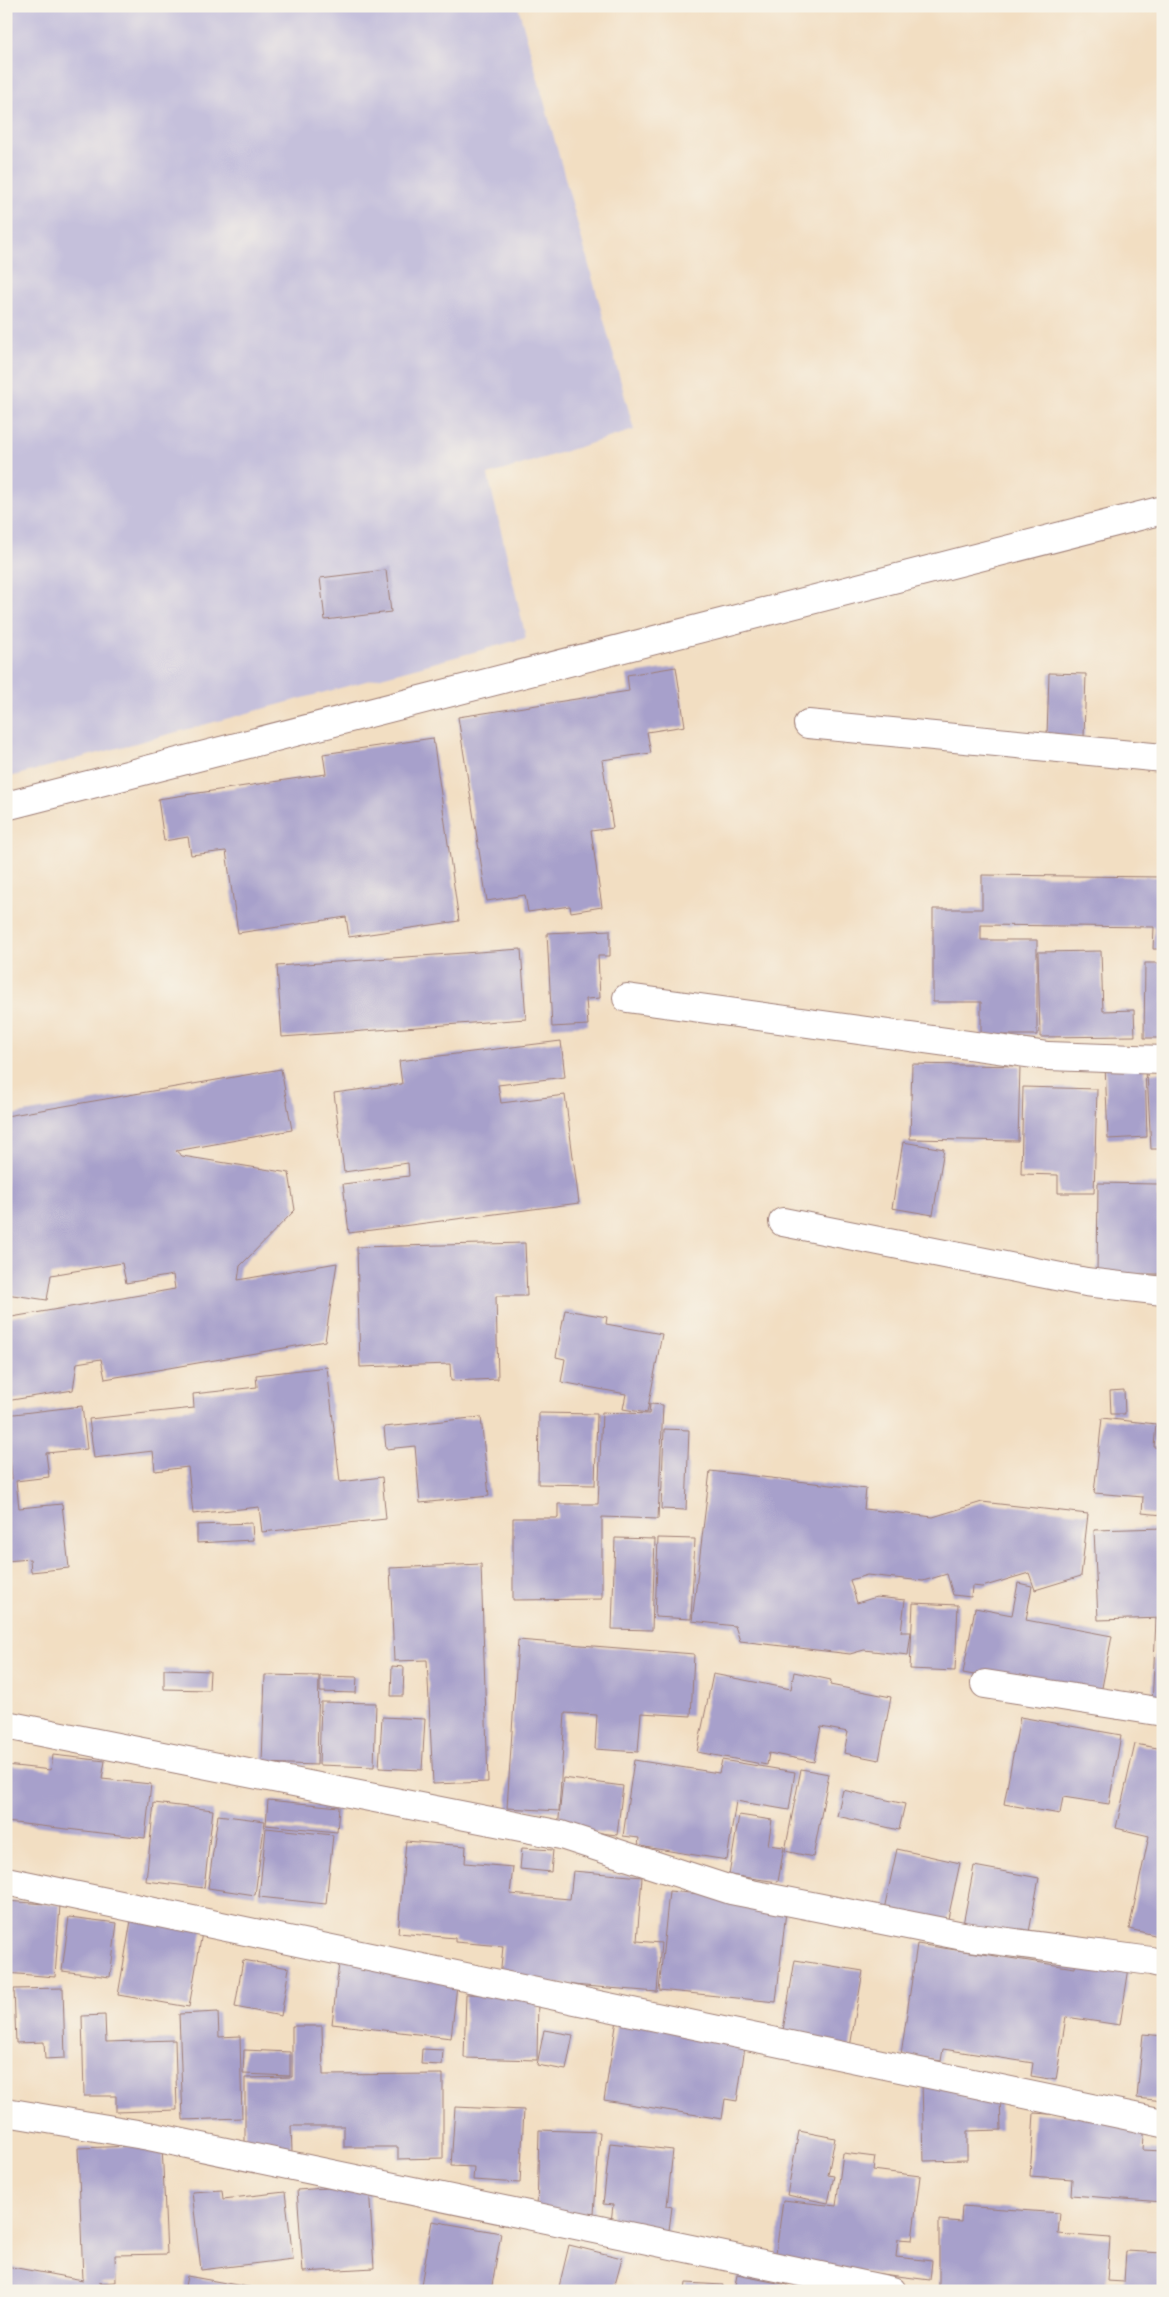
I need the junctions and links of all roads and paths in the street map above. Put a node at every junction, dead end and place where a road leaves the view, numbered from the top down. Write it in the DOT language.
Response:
graph roads {
  1 [pos="1163,510"];
  2 [pos="808,724"];
  3 [pos="1163,758"];
  4 [pos="6,806"];
  5 [pos="627,998"];
  6 [pos="1163,1060"];
  7 [pos="783,1222"];
  8 [pos="1163,1290"];
  9 [pos="985,1684"];
  10 [pos="1163,1712"];
  11 [pos="6,1725"];
  12 [pos="6,1881"];
  13 [pos="1163,1964"];
  14 [pos="6,2112"];
  15 [pos="1163,2122"];
  16 [pos="892,2291"];
  1 -- 4 [label="street"];
  2 -- 3 [label="street"];
  5 -- 6 [label="street"];
  7 -- 8 [label="street"];
  9 -- 10 [label="street"];
  11 -- 13 [label="street"];
  12 -- 15 [label="street"];
  14 -- 16 [label="street"];
}
